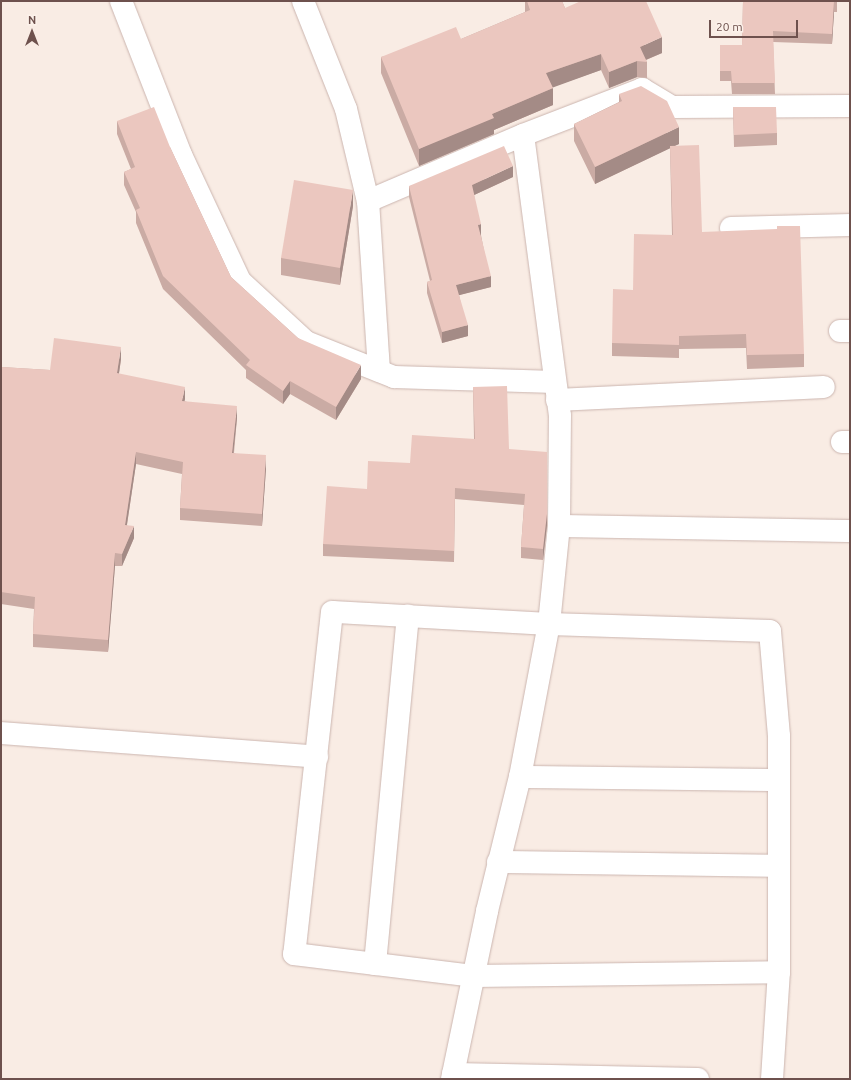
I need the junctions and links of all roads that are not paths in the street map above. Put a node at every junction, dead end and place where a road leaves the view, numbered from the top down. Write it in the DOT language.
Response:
graph roads {
  1 [pos="121,1"];
  2 [pos="303,1"];
  3 [pos="850,106"];
  4 [pos="523,135"];
  5 [pos="368,201"];
  6 [pos="850,225"];
  7 [pos="731,228"];
  8 [pos="379,371"];
  9 [pos="824,387"];
  10 [pos="556,391"];
  11 [pos="559,526"];
  12 [pos="850,531"];
  13 [pos="408,616"];
  14 [pos="549,624"];
  15 [pos="1,733"];
  16 [pos="317,757"];
  17 [pos="520,777"];
  18 [pos="779,780"];
  19 [pos="498,862"];
  20 [pos="779,866"];
  21 [pos="375,964"];
  22 [pos="779,972"];
  23 [pos="473,976"];
  24 [pos="452,1076"];
  25 [pos="698,1079"];
  26 [pos="772,1079"];
  1 -- 8 [label="street"];
  2 -- 5 [label="street"];
  3 -- 4 [label="street"];
  4 -- 5 [label="street"];
  4 -- 10 [label="street"];
  5 -- 8 [label="street"];
  6 -- 7 [label="street"];
  8 -- 10 [label="street"];
  9 -- 10 [label="street"];
  10 -- 11 [label="street"];
  11 -- 12 [label="street"];
  11 -- 14 [label="street"];
  13 -- 14 [label="street"];
  13 -- 16 [label="street"];
  13 -- 21 [label="street"];
  14 -- 17 [label="street"];
  14 -- 18 [label="street"];
  15 -- 16 [label="street"];
  16 -- 21 [label="street"];
  17 -- 18 [label="street"];
  17 -- 19 [label="street"];
  18 -- 20 [label="street"];
  19 -- 20 [label="street"];
  19 -- 23 [label="street"];
  20 -- 22 [label="street"];
  21 -- 23 [label="street"];
  22 -- 23 [label="street"];
  22 -- 26 [label="street"];
  23 -- 24 [label="street"];
  24 -- 25 [label="street"];
}
